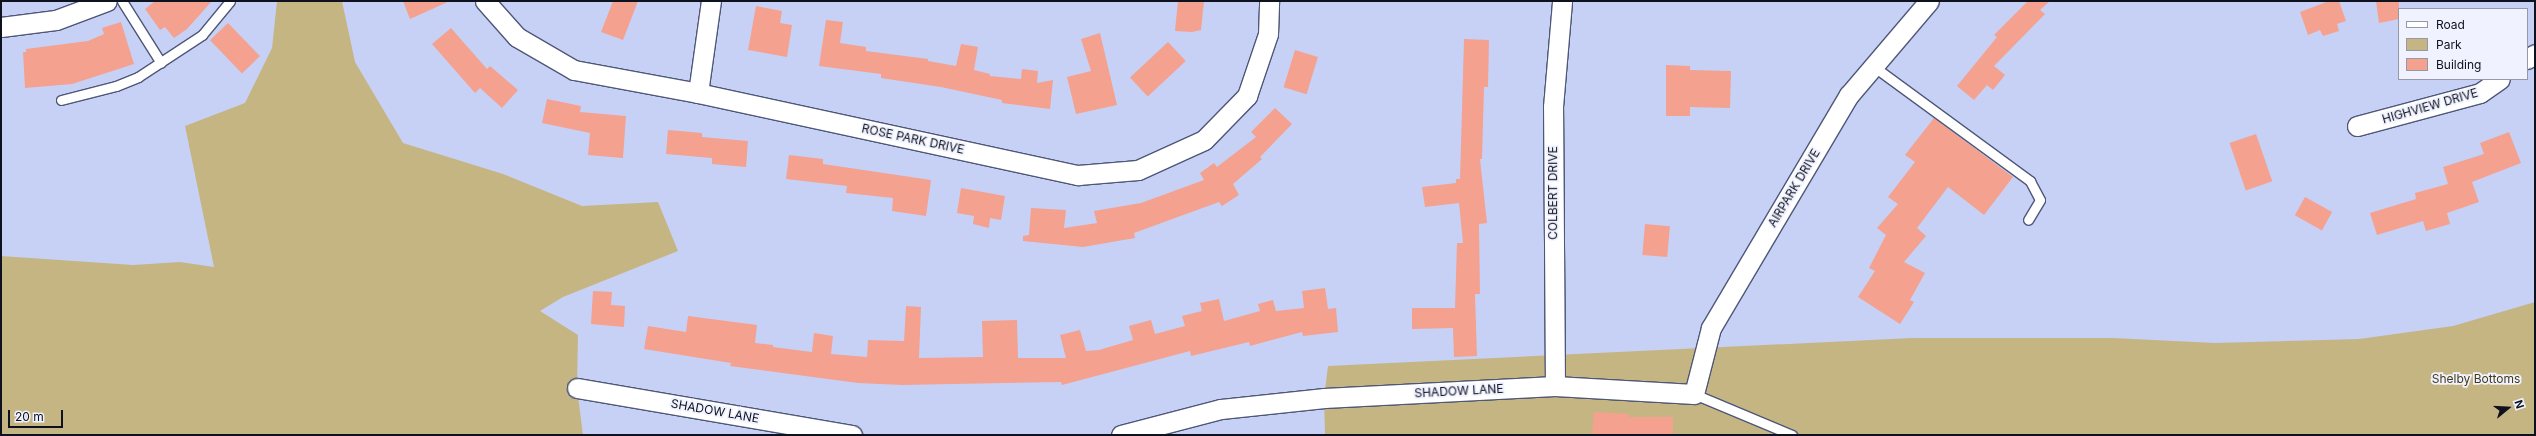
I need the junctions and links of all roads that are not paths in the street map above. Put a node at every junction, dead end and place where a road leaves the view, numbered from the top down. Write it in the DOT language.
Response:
graph roads {
  1 [pos="107,1"];
  2 [pos="122,1"];
  3 [pos="230,1"];
  4 [pos="484,1"];
  5 [pos="711,1"];
  6 [pos="1269,1"];
  7 [pos="1562,1"];
  8 [pos="1929,1"];
  9 [pos="1,27"];
  10 [pos="160,63"];
  11 [pos="1873,66"];
  12 [pos="2499,80"];
  13 [pos="698,92"];
  14 [pos="61,100"];
  15 [pos="2357,126"];
  16 [pos="2028,220"];
  17 [pos="1555,386"];
  18 [pos="577,388"];
  19 [pos="1694,394"];
  20 [pos="852,435"];
  21 [pos="1121,435"];
  22 [pos="1792,435"];
  1 -- 9 [label="street"];
  2 -- 10 [label="lane"];
  3 -- 10 [label="lane"];
  4 -- 13 [label="street, ROSE PARK DRIVE"];
  5 -- 13 [label="street"];
  6 -- 13 [label="street, ROSE PARK DRIVE"];
  7 -- 17 [label="street, COLBERT DRIVE"];
  8 -- 11 [label="street, AIRPARK DRIVE"];
  10 -- 14 [label="lane"];
  11 -- 16 [label="lane"];
  11 -- 19 [label="street, AIRPARK DRIVE"];
  12 -- 15 [label="street, HIGHVIEW DRIVE"];
  17 -- 19 [label="street, SHADOW LANE"];
  17 -- 21 [label="street, SHADOW LANE"];
  18 -- 20 [label="street, SHADOW LANE"];
  19 -- 22 [label="lane, SHADOW LANE"];
}
